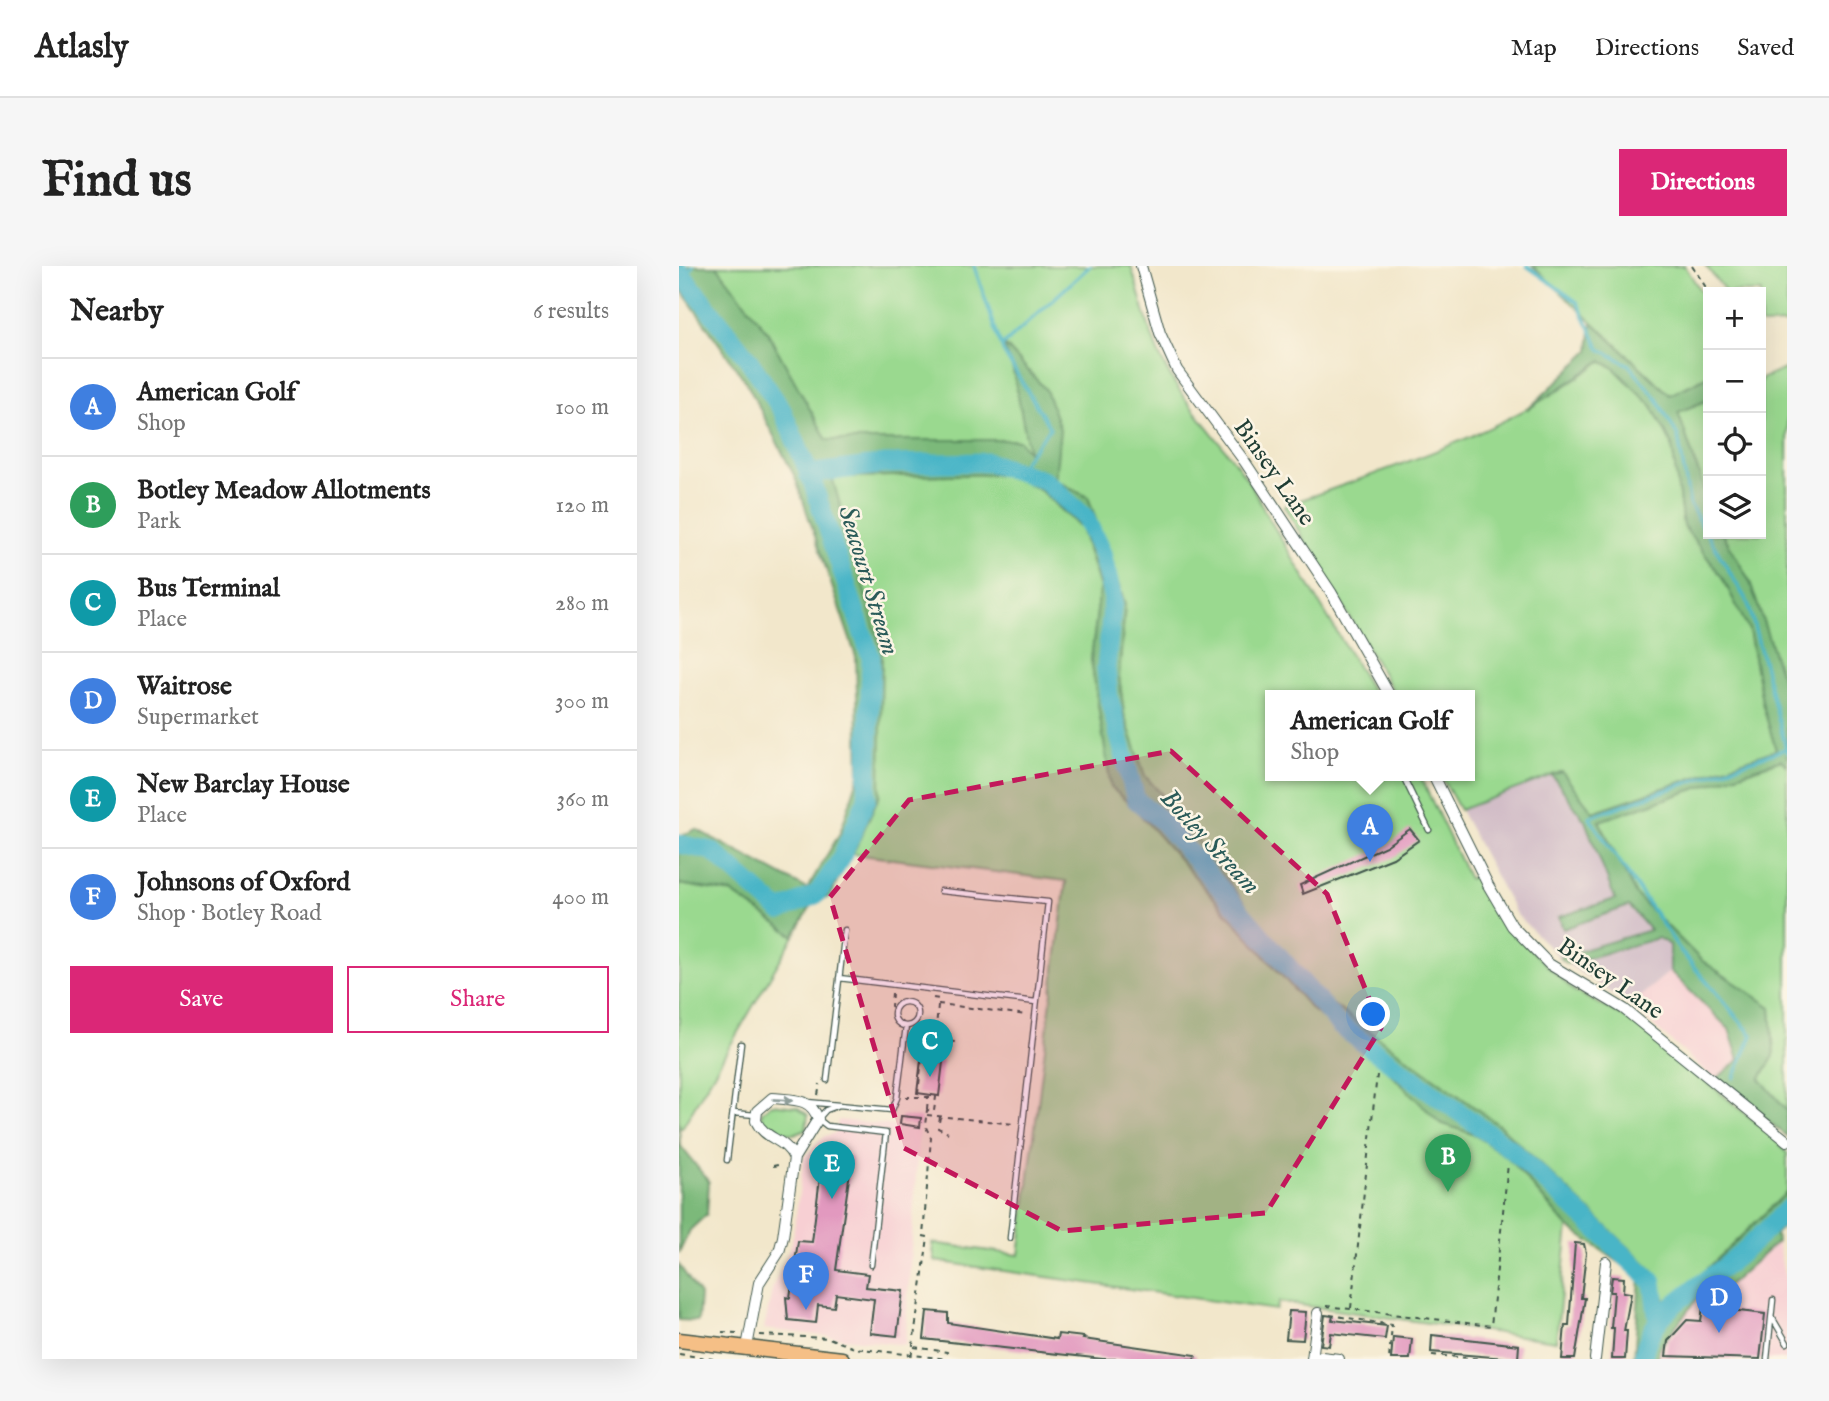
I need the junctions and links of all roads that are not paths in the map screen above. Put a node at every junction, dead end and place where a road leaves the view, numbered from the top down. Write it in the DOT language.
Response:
graph roads {
  1 [pos="1142,266"];
  2 [pos="1387,690"];
  3 [pos="1405,781"];
  4 [pos="1436,781"];
  5 [pos="1429,830"];
  6 [pos="940,891"];
  7 [pos="845,930"];
  8 [pos="839,978"];
  9 [pos="1036,1002"];
  10 [pos="906,1026"];
  11 [pos="741,1044"];
  12 [pos="827,1080"];
  13 [pos="805,1101"];
  14 [pos="837,1106"];
  15 [pos="733,1113"];
  16 [pos="756,1115"];
  17 [pos="818,1119"];
  18 [pos="1787,1141"];
  19 [pos="794,1158"];
  20 [pos="727,1160"];
  21 [pos="1010,1238"];
  22 [pos="1606,1262"];
  23 [pos="871,1265"];
  24 [pos="1773,1300"];
  25 [pos="1318,1313"];
  26 [pos="1773,1318"];
  27 [pos="679,1340"];
  28 [pos="748,1341"];
  29 [pos="1787,1343"];
  30 [pos="1313,1357"];
  31 [pos="842,1359"];
  32 [pos="1339,1359"];
  33 [pos="1595,1359"];
  34 [pos="1767,1359"];
  1 -- 2 [label="street, Binsey Lane"];
  3 -- 5 [label="lane"];
  4 -- 18 [label="street, Binsey Lane"];
  6 -- 9 [label="lane"];
  7 -- 8 [label="lane"];
  8 -- 9 [label="lane"];
  8 -- 12 [label="lane"];
  9 -- 21 [label="lane"];
  10 -- 10 [label="lane"];
  10 -- 14 [label="lane"];
  11 -- 15 [label="lane"];
  13 -- 14 [label="lane"];
  16 -- 13 [label="street, one-way"];
  13 -- 17 [label="street"];
  14 -- 17 [label="lane"];
  15 -- 16 [label="lane"];
  15 -- 20 [label="lane"];
  16 -- 19 [label="street"];
  17 -- 19 [label="street"];
  17 -- 23 [label="lane"];
  19 -- 28 [label="street"];
  22 -- 33 [label="street"];
  24 -- 26 [label="lane"];
  25 -- 30 [label="street"];
  26 -- 29 [label="lane"];
  26 -- 34 [label="lane"];
  27 -- 28 [label="main road"];
  28 -- 31 [label="main road"];
  30 -- 32 [label="street"];
}
